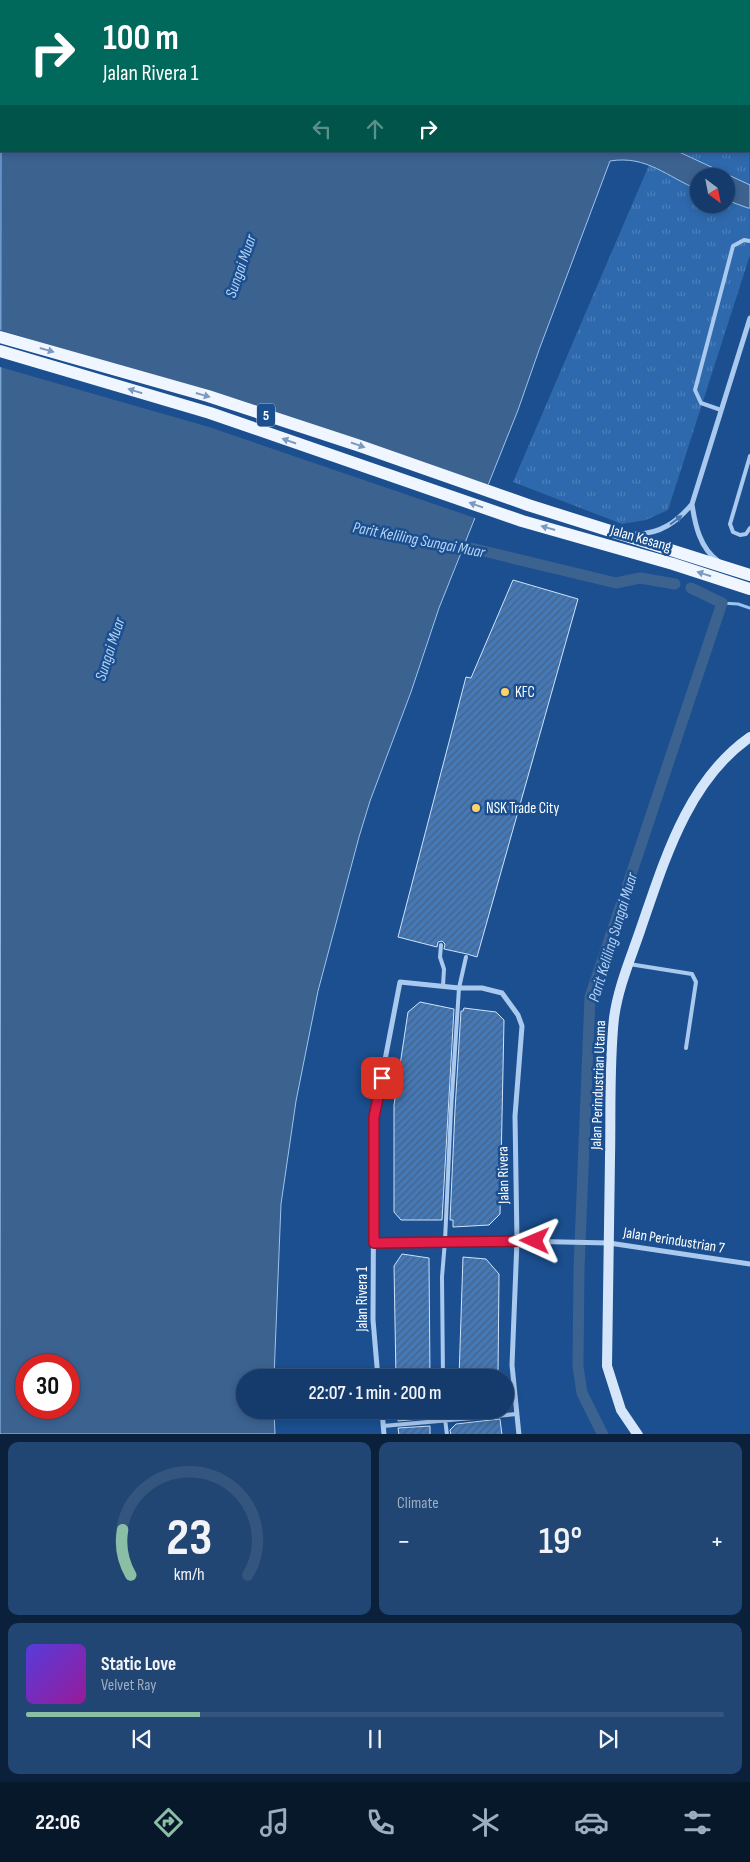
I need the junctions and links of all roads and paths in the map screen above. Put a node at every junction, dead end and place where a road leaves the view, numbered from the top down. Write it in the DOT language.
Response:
graph roads {
  1 [pos="750,241"];
  2 [pos="750,318"];
  3 [pos="0,337"];
  4 [pos="0,351"];
  5 [pos="721,410"];
  6 [pos="750,456"];
  7 [pos="692,504"];
  8 [pos="750,528"];
  9 [pos="623,534"];
  10 [pos="733,570"];
  11 [pos="750,575"];
  12 [pos="750,589"];
  13 [pos="750,737"];
  14 [pos="441,945"];
  15 [pos="466,957"];
  16 [pos="629,964"];
  17 [pos="443,986"];
  18 [pos="459,988"];
  19 [pos="686,1048"];
  20 [pos="517,1240"];
  21 [pos="446,1241"];
  22 [pos="374,1243"];
  23 [pos="609,1243"];
  24 [pos="750,1264"];
  25 [pos="377,1369"];
  26 [pos="443,1369"];
  27 [pos="517,1414"];
  28 [pos="383,1419"];
  29 [pos="445,1420"];
  30 [pos="383,1426"];
  31 [pos="384,1434"];
  32 [pos="446,1434"];
  33 [pos="519,1434"];
  34 [pos="638,1434"];
  1 -- 5 [label="lane"];
  2 -- 5 [label="street"];
  3 -- 9 [label="main road, Jalan Kesang / 5, one-way"];
  12 -- 4 [label="main road, Jalan Kesang / 5, one-way"];
  5 -- 7 [label="street"];
  6 -- 8 [label="lane"];
  9 -- 7 [label="street, one-way"];
  7 -- 10 [label="street"];
  9 -- 10 [label="main road, Jalan Kesang / 5"];
  10 -- 11 [label="main road, Jalan Kesang / 5"];
  13 -- 16 [label="street, Jalan Perindustrian Utama"];
  14 -- 17 [label="lane"];
  15 -- 18 [label="lane"];
  16 -- 19 [label="lane"];
  16 -- 23 [label="street, Jalan Perindustrian Utama"];
  17 -- 18 [label="street, Jalan Rivera 1"];
  17 -- 22 [label="street, Jalan Rivera 1"];
  18 -- 20 [label="street, Jalan Rivera"];
  18 -- 21 [label="lane"];
  20 -- 21 [label="street, Jalan Perindustrian 7"];
  20 -- 23 [label="street, Jalan Perindustrian 7"];
  20 -- 27 [label="street, Jalan Rivera"];
  21 -- 22 [label="street, Jalan Perindustrian 7"];
  21 -- 26 [label="lane"];
  22 -- 25 [label="street, Jalan Rivera 1"];
  23 -- 24 [label="street, Jalan Perindustrian 7"];
  23 -- 34 [label="street, Jalan Perindustrian Utama"];
  27 -- 29 [label="lane"];
  27 -- 33 [label="street, Jalan Rivera"];
  28 -- 30 [label="street"];
  29 -- 30 [label="lane"];
  29 -- 32 [label="lane"];
  30 -- 31 [label="street"];
}
